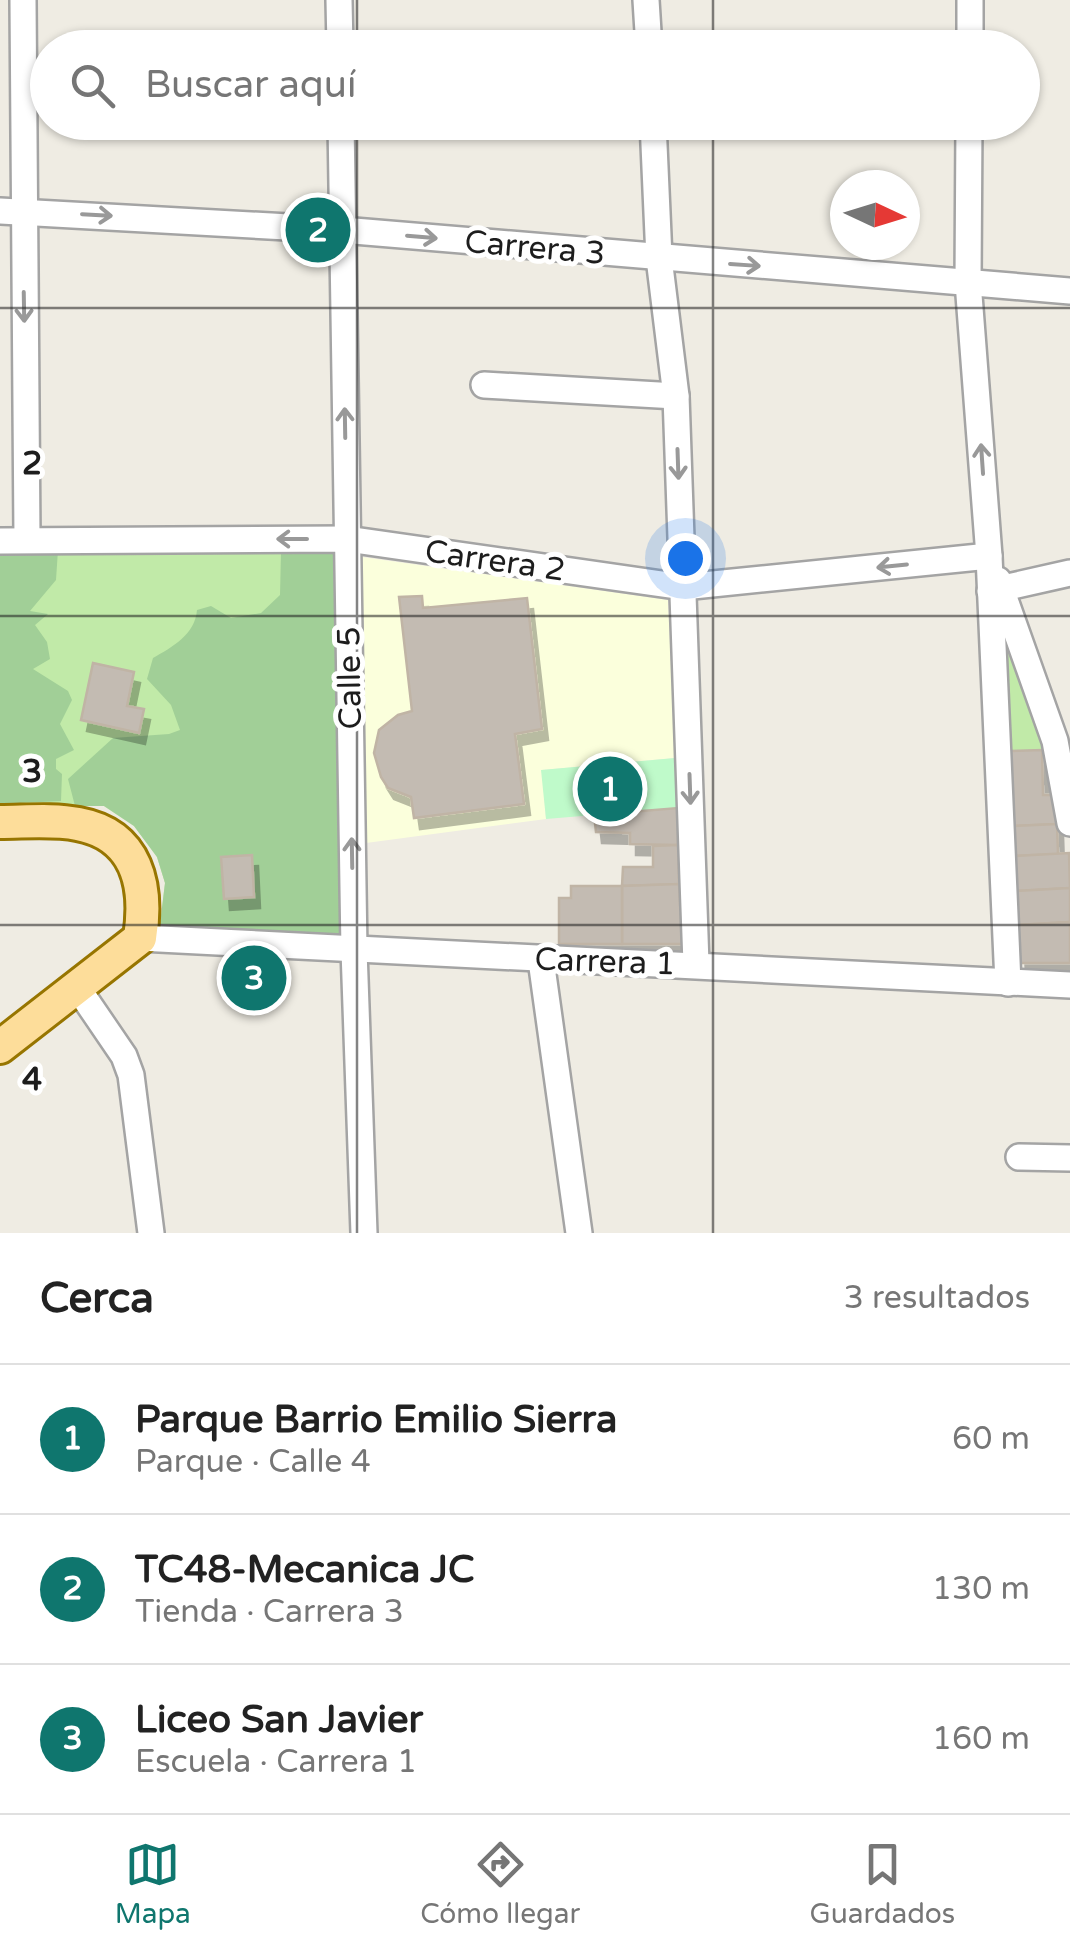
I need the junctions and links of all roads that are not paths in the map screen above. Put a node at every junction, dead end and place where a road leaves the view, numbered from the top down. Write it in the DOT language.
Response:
graph roads {
  1 [pos="23,0"];
  2 [pos="339,0"];
  3 [pos="646,0"];
  4 [pos="970,0"];
  5 [pos="340,30"];
  6 [pos="648,30"];
  7 [pos="970,30"];
  8 [pos="341,140"];
  9 [pos="653,140"];
  10 [pos="969,140"];
  11 [pos="11,211"];
  12 [pos="342,230"];
  13 [pos="659,258"];
  14 [pos="968,282"];
  15 [pos="1070,291"];
  16 [pos="484,384"];
  17 [pos="676,396"];
  18 [pos="27,539"];
  19 [pos="347,539"];
  20 [pos="0,541"];
  21 [pos="989,556"];
  22 [pos="1070,573"];
  23 [pos="684,587"];
  24 [pos="996,590"];
  25 [pos="1063,740"];
  26 [pos="0,822"];
  27 [pos="1070,823"];
  28 [pos="140,938"];
  29 [pos="354,950"];
  30 [pos="541,960"];
  31 [pos="696,964"];
  32 [pos="1008,983"];
  33 [pos="1070,986"];
  34 [pos="77,987"];
  35 [pos="0,1048"];
  36 [pos="1018,1158"];
  37 [pos="1070,1158"];
  38 [pos="152,1233"];
  39 [pos="364,1233"];
  40 [pos="579,1233"];
  1 -- 11 [label="street"];
  2 -- 5 [label="street"];
  3 -- 6 [label="street"];
  4 -- 7 [label="street"];
  8 -- 12 [label="street, Calle 5"];
  9 -- 13 [label="street"];
  10 -- 14 [label="street"];
  11 -- 12 [label="street, Carrera 3, one-way"];
  11 -- 18 [label="street, one-way"];
  12 -- 13 [label="street, Carrera 3, one-way"];
  19 -- 12 [label="street, Calle 5, one-way"];
  13 -- 14 [label="street, Carrera 3, one-way"];
  13 -- 17 [label="street"];
  14 -- 15 [label="street, Carrera 3"];
  21 -- 14 [label="street, one-way"];
  16 -- 17 [label="street"];
  17 -- 23 [label="street, one-way"];
  19 -- 18 [label="street, Carrera 2, one-way"];
  18 -- 20 [label="street, Carrera 2"];
  19 -- 23 [label="street, Carrera 2"];
  29 -- 19 [label="street, Calle 5, one-way"];
  21 -- 23 [label="street, Carrera 2, one-way"];
  21 -- 24 [label="street"];
  22 -- 24 [label="street"];
  23 -- 31 [label="street, one-way"];
  24 -- 25 [label="street"];
  24 -- 32 [label="street"];
  25 -- 27 [label="street"];
  26 -- 28 [label="main road"];
  28 -- 29 [label="street, Carrera 1"];
  28 -- 34 [label="main road"];
  29 -- 30 [label="street, Carrera 1"];
  29 -- 39 [label="street, Calle 5"];
  30 -- 31 [label="street, Carrera 1"];
  30 -- 40 [label="street"];
  31 -- 32 [label="street, Carrera 1"];
  32 -- 33 [label="street, Carrera 1"];
  34 -- 35 [label="main road"];
  34 -- 38 [label="street"];
  36 -- 37 [label="street"];
}
